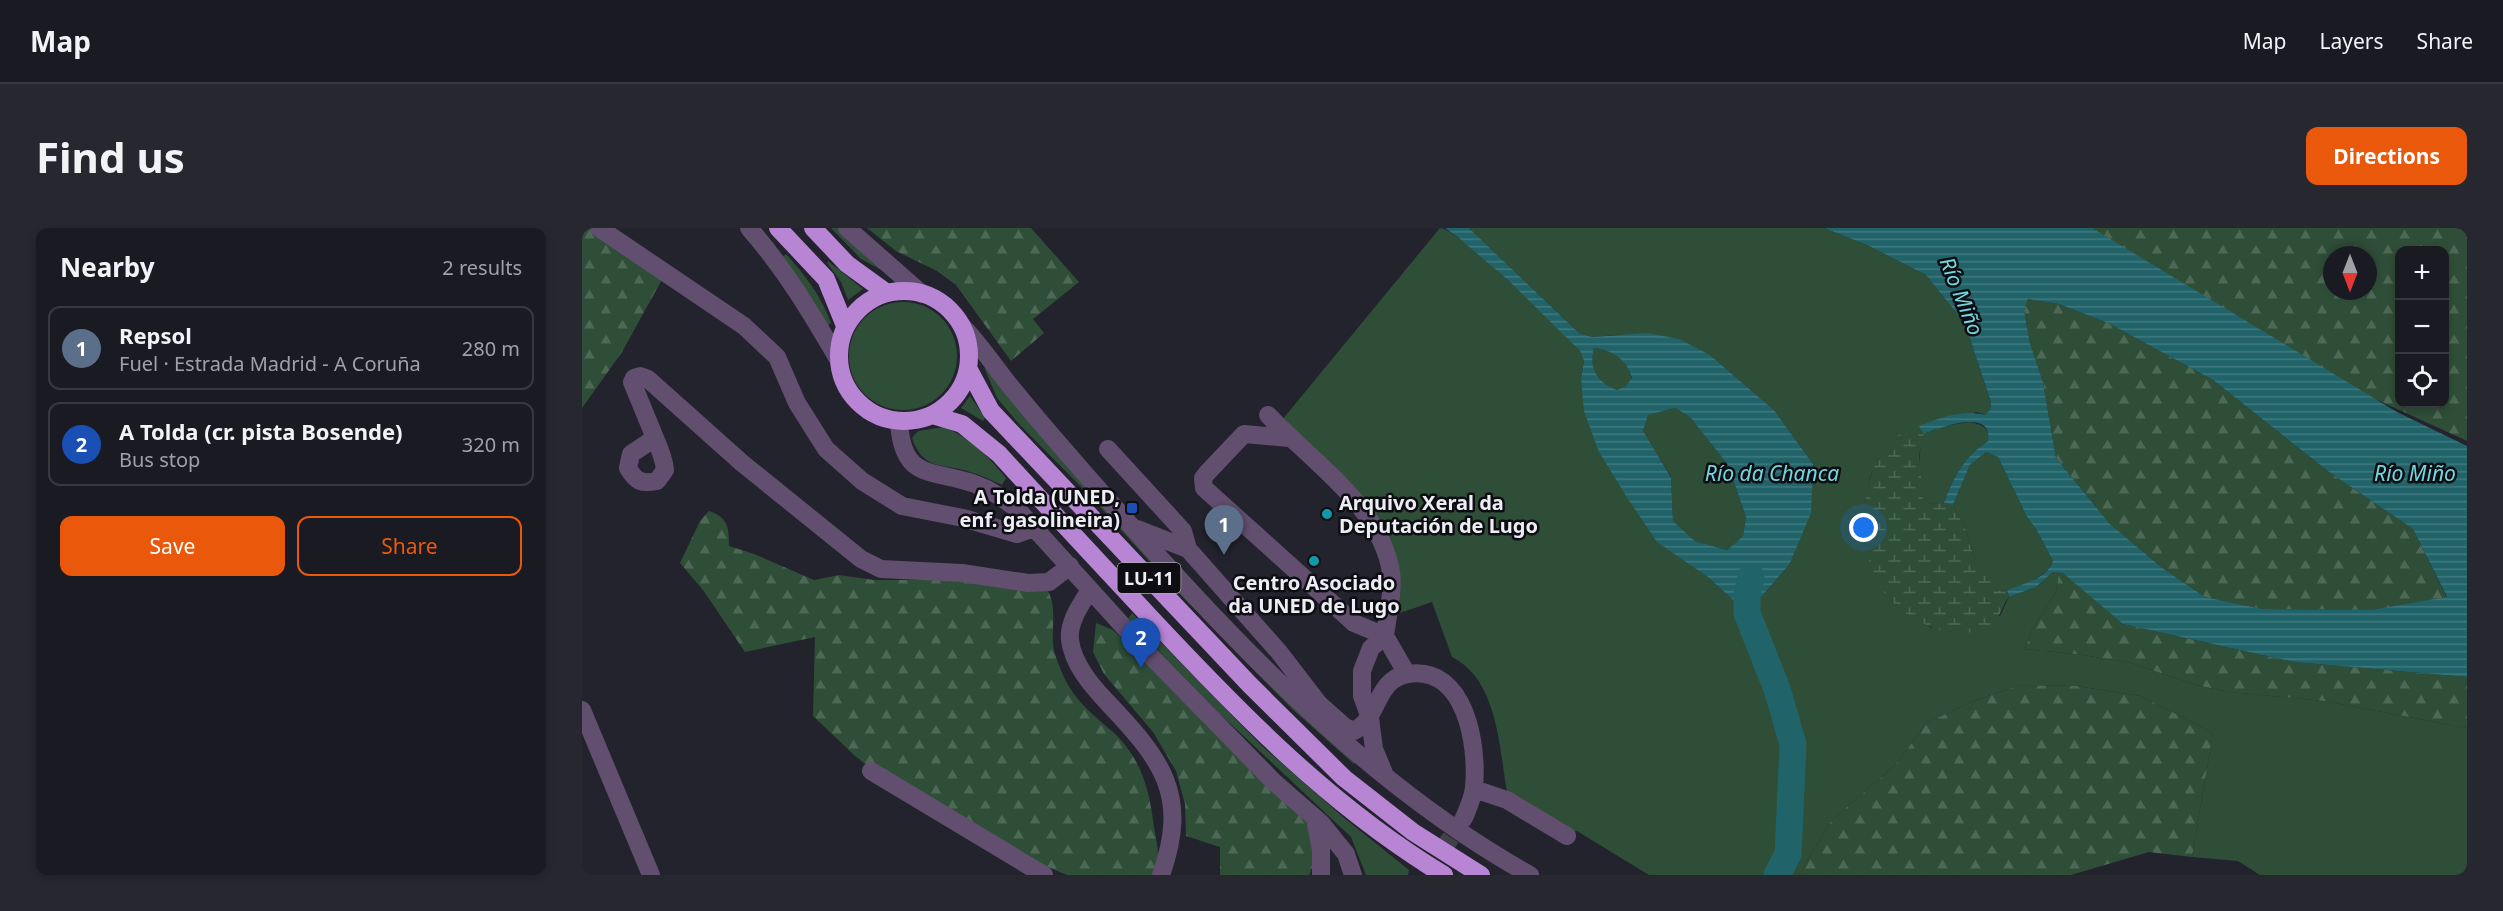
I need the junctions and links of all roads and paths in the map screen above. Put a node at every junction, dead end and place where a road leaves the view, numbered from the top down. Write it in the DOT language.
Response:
graph roads {
  1 [pos="599,228"];
  2 [pos="749,228"];
  3 [pos="778,228"];
  4 [pos="813,228"];
  5 [pos="847,228"];
  6 [pos="887,293"];
  7 [pos="922,294"];
  8 [pos="845,326"];
  9 [pos="962,326"];
  10 [pos="838,359"];
  11 [pos="968,368"];
  12 [pos="932,415"];
  13 [pos="1268,416"];
  14 [pos="899,421"];
  15 [pos="655,438"];
  16 [pos="1290,438"];
  17 [pos="1108,449"];
  18 [pos="1133,527"];
  19 [pos="1034,528"];
  20 [pos="1188,549"];
  21 [pos="1070,566"];
  22 [pos="1090,590"];
  23 [pos="1385,636"];
  24 [pos="1407,674"];
  25 [pos="582,710"];
  26 [pos="1370,718"];
  27 [pos="1334,726"];
  28 [pos="871,771"];
  29 [pos="1384,775"];
  30 [pos="1474,789"];
  31 [pos="1316,818"];
  32 [pos="1464,818"];
  33 [pos="1567,836"];
  34 [pos="1400,848"];
  35 [pos="651,875"];
  36 [pos="1044,875"];
  37 [pos="1161,875"];
  38 [pos="1321,875"];
  39 [pos="1353,875"];
  40 [pos="1435,875"];
  41 [pos="1444,875"];
  42 [pos="1481,875"];
  43 [pos="1530,875"];
  1 -- 19 [label="street"];
  2 -- 10 [label="street"];
  3 -- 8 [label="highway"];
  4 -- 6 [label="highway"];
  5 -- 7 [label="street"];
  6 -- 7 [label="highway"];
  6 -- 8 [label="highway"];
  7 -- 9 [label="highway"];
  8 -- 10 [label="highway, LU-11"];
  9 -- 11 [label="highway, LU-11"];
  9 -- 18 [label="street"];
  10 -- 14 [label="highway, LU-11"];
  11 -- 12 [label="highway, LU-11"];
  11 -- 42 [label="highway, LU-11"];
  12 -- 14 [label="highway, LU-11"];
  12 -- 34 [label="highway, LU-11"];
  13 -- 16 [label="street"];
  14 -- 19 [label="street"];
  15 -- 21 [label="street"];
  16 -- 23 [label="street"];
  16 -- 23 [label="street"];
  17 -- 20 [label="street"];
  18 -- 20 [label="street"];
  18 -- 27 [label="street"];
  19 -- 21 [label="street"];
  20 -- 27 [label="street"];
  21 -- 22 [label="street"];
  22 -- 31 [label="street"];
  22 -- 37 [label="street"];
  23 -- 24 [label="street"];
  23 -- 26 [label="street"];
  24 -- 26 [label="street"];
  24 -- 30 [label="street"];
  25 -- 35 [label="street"];
  26 -- 27 [label="street"];
  26 -- 29 [label="street"];
  27 -- 29 [label="street"];
  28 -- 36 [label="street"];
  29 -- 43 [label="street"];
  30 -- 32 [label="street"];
  30 -- 33 [label="street"];
  31 -- 38 [label="street"];
  31 -- 39 [label="street"];
  34 -- 40 [label="highway"];
  34 -- 41 [label="highway, LU-11"];
}
